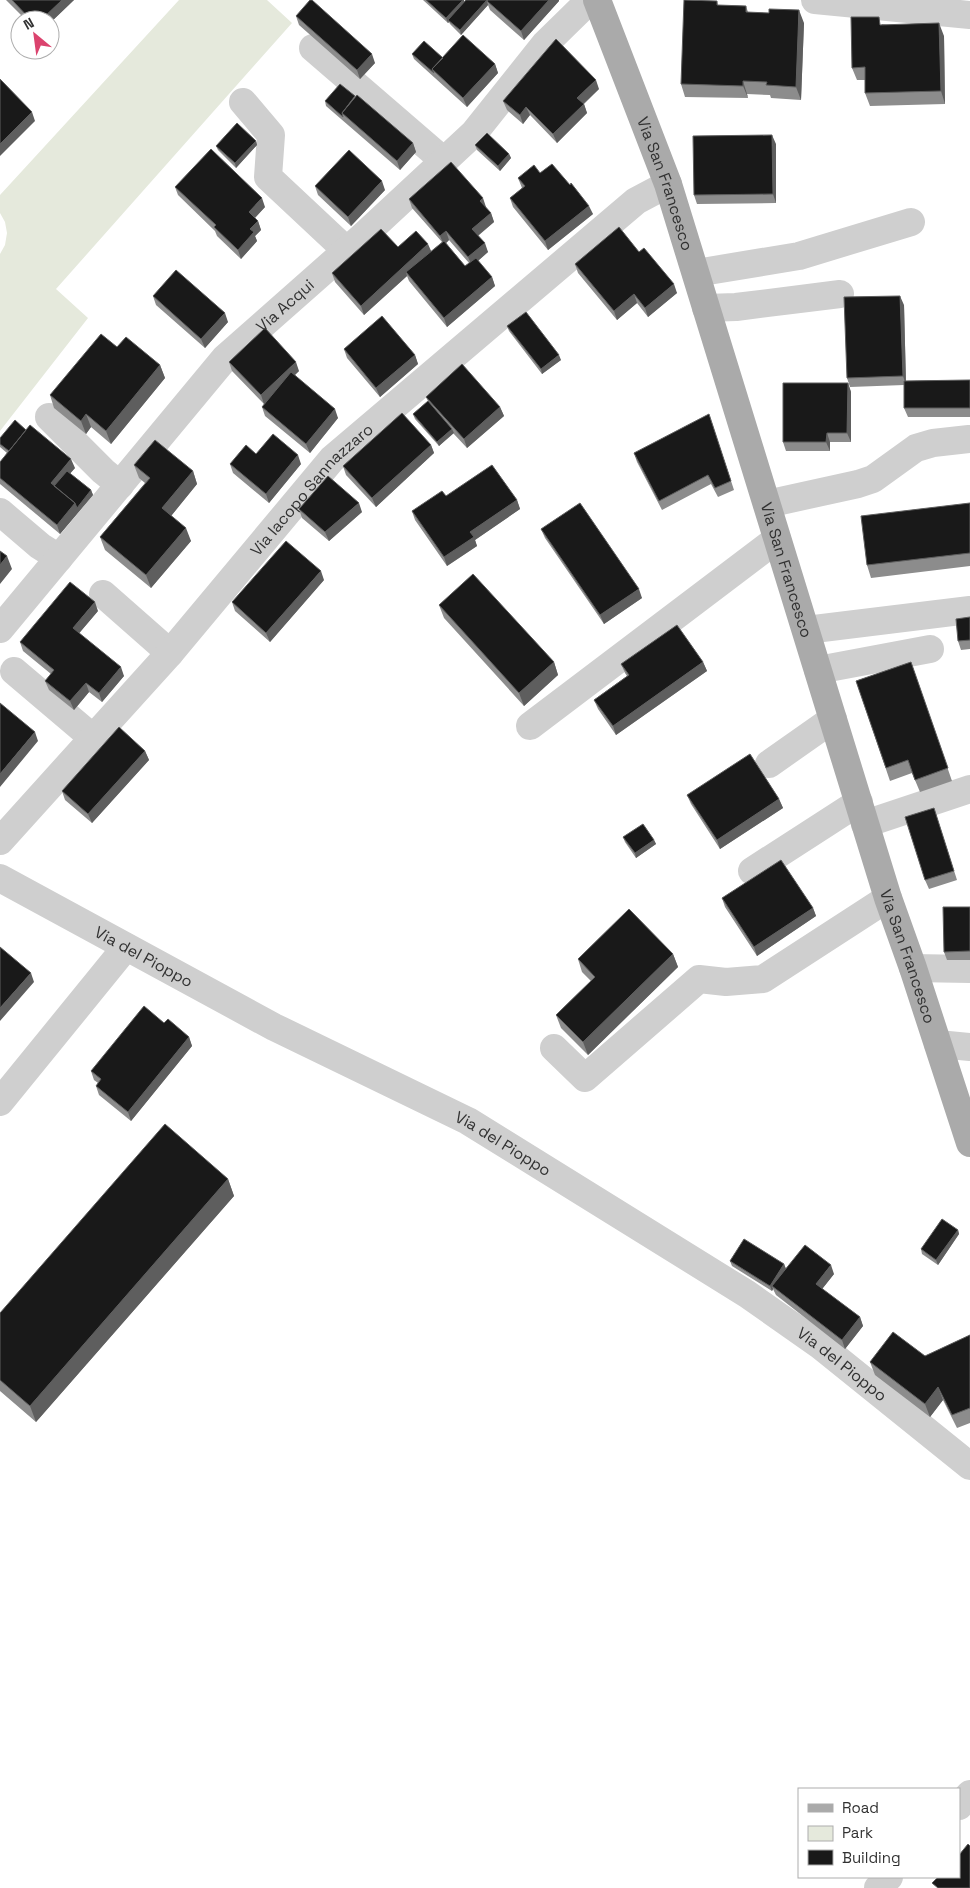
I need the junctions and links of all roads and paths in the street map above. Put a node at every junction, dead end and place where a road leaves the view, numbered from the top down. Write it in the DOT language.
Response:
graph roads {
  1 [pos="590,0"];
  2 [pos="597,0"];
  3 [pos="815,0"];
  4 [pos="970,15"];
  5 [pos="313,48"];
  6 [pos="243,102"];
  7 [pos="444,161"];
  8 [pos="668,184"];
  9 [pos="912,222"];
  10 [pos="347,251"];
  11 [pos="696,273"];
  12 [pos="840,294"];
  13 [pos="706,308"];
  14 [pos="49,417"];
  15 [pos="969,439"];
  16 [pos="120,485"];
  17 [pos="767,504"];
  18 [pos="0,512"];
  19 [pos="778,539"];
  20 [pos="59,558"];
  21 [pos="103,594"];
  22 [pos="970,610"];
  23 [pos="0,629"];
  24 [pos="806,630"];
  25 [pos="930,649"];
  26 [pos="170,653"];
  27 [pos="14,670"];
  28 [pos="818,670"];
  29 [pos="833,719"];
  30 [pos="530,726"];
  31 [pos="94,738"];
  32 [pos="769,764"];
  33 [pos="970,789"];
  34 [pos="862,813"];
  35 [pos="0,841"];
  36 [pos="752,871"];
  37 [pos="0,878"];
  38 [pos="888,898"];
  39 [pos="126,947"];
  40 [pos="913,968"];
  41 [pos="970,969"];
  42 [pos="938,1044"];
  43 [pos="970,1047"];
  44 [pos="554,1048"];
  45 [pos="0,1102"];
  46 [pos="970,1143"];
  47 [pos="970,1466"];
  48 [pos="970,1794"];
  49 [pos="960,1805"];
  50 [pos="888,1878"];
  51 [pos="878,1888"];
  1 -- 7 [label="street, Via Acqui"];
  2 -- 8 [label="main road, Via San Francesco"];
  3 -- 4 [label="street"];
  5 -- 7 [label="street"];
  6 -- 10 [label="street"];
  7 -- 10 [label="street, Via Acqui"];
  8 -- 11 [label="main road, Via San Francesco"];
  8 -- 26 [label="street, Via Iacopo Sannazzaro"];
  9 -- 11 [label="street"];
  10 -- 16 [label="street, Via Acqui"];
  11 -- 13 [label="main road, Via San Francesco"];
  12 -- 13 [label="street"];
  13 -- 17 [label="main road, Via San Francesco"];
  14 -- 16 [label="street"];
  15 -- 17 [label="street"];
  16 -- 20 [label="street, Via Acqui"];
  17 -- 19 [label="main road, Via San Francesco"];
  18 -- 20 [label="street"];
  19 -- 24 [label="main road, Via San Francesco"];
  19 -- 30 [label="street"];
  20 -- 23 [label="street, Via Acqui"];
  21 -- 26 [label="street"];
  22 -- 24 [label="street"];
  24 -- 28 [label="main road, Via San Francesco"];
  25 -- 28 [label="street"];
  26 -- 31 [label="street, Via Iacopo Sannazzaro"];
  27 -- 31 [label="street"];
  28 -- 29 [label="main road, Via San Francesco"];
  29 -- 32 [label="street"];
  29 -- 34 [label="main road, Via San Francesco"];
  31 -- 35 [label="street, Via Iacopo Sannazzaro"];
  33 -- 34 [label="street"];
  34 -- 36 [label="street"];
  34 -- 38 [label="main road, Via San Francesco"];
  37 -- 39 [label="street, Via del Pioppo"];
  38 -- 40 [label="main road, Via San Francesco"];
  38 -- 44 [label="street"];
  39 -- 45 [label="street"];
  39 -- 47 [label="street, Via del Pioppo"];
  40 -- 41 [label="street"];
  40 -- 42 [label="main road, Via San Francesco"];
  42 -- 43 [label="street"];
  42 -- 46 [label="main road, Via San Francesco"];
  48 -- 49 [label="street"];
  50 -- 51 [label="street"];
}
